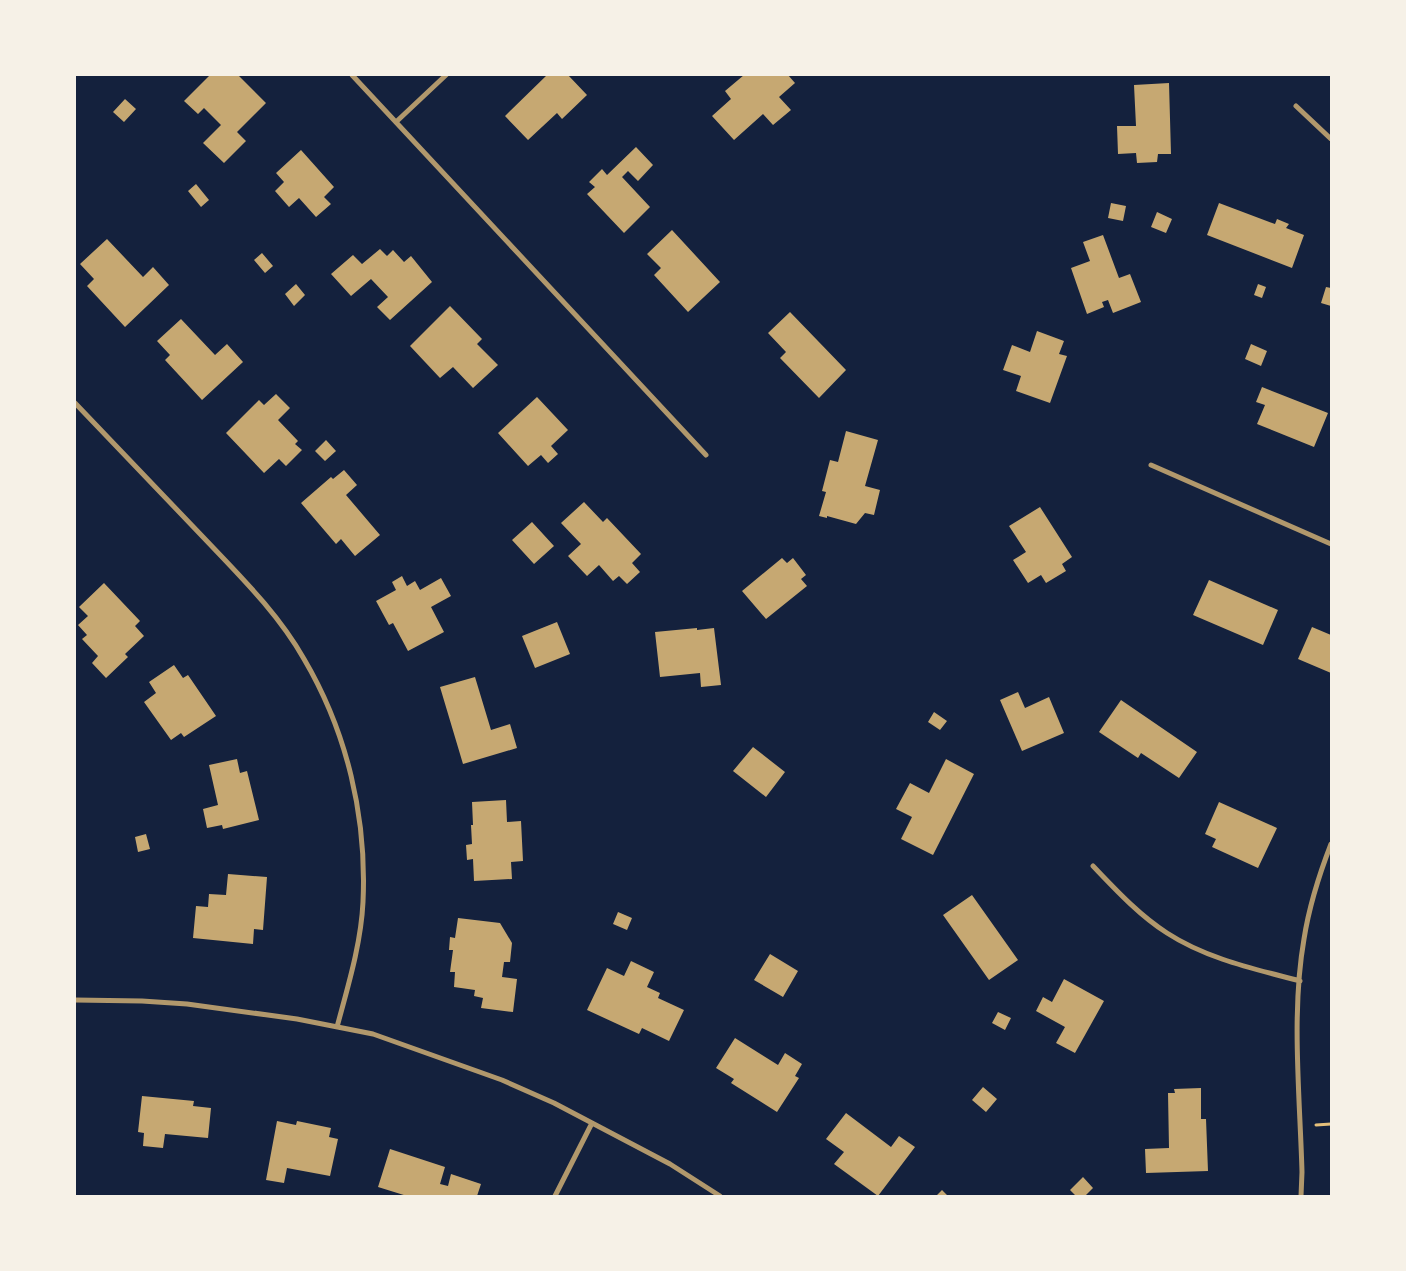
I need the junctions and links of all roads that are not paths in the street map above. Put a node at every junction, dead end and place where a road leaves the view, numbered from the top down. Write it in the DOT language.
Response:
graph roads {
  1 [pos="352,75"];
  2 [pos="446,75"];
  3 [pos="1296,106"];
  4 [pos="396,122"];
  5 [pos="1331,139"];
  6 [pos="75,403"];
  7 [pos="706,455"];
  8 [pos="1151,464"];
  9 [pos="1331,544"];
  10 [pos="1331,844"];
  11 [pos="1092,866"];
  12 [pos="1300,981"];
  13 [pos="75,1000"];
  14 [pos="337,1028"];
  15 [pos="592,1123"];
  16 [pos="555,1196"];
  17 [pos="720,1196"];
  18 [pos="1301,1196"];
  1 -- 4 [label="street"];
  2 -- 4 [label="street"];
  3 -- 5 [label="street"];
  4 -- 7 [label="street"];
  6 -- 14 [label="street"];
  8 -- 9 [label="street"];
  10 -- 12 [label="street"];
  11 -- 12 [label="street"];
  12 -- 18 [label="street"];
  13 -- 14 [label="street"];
  14 -- 15 [label="street"];
  15 -- 16 [label="street"];
  15 -- 17 [label="street"];
}
